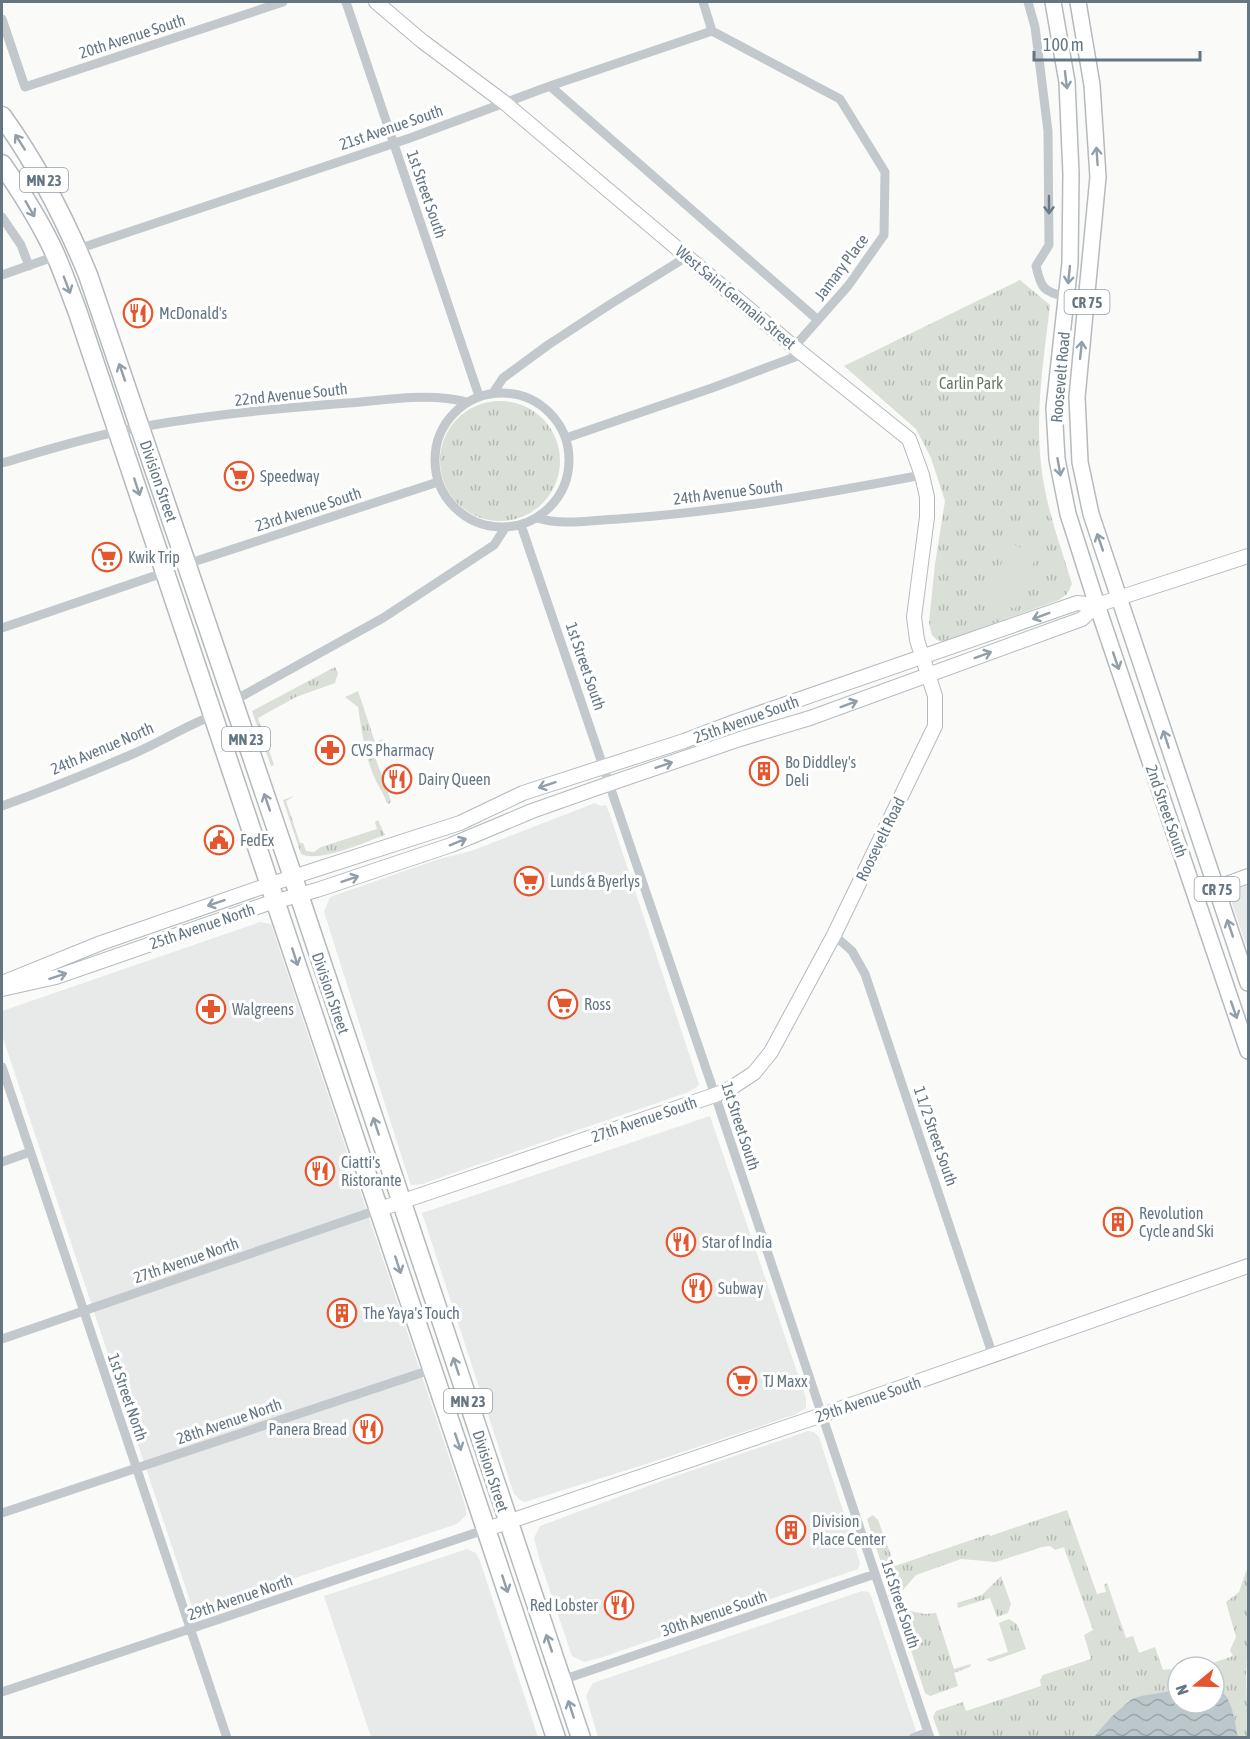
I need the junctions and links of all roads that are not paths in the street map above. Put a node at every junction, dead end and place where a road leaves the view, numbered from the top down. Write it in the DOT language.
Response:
graph roads {
  1 [pos="283,2"];
  2 [pos="346,2"];
  3 [pos="376,2"];
  4 [pos="703,2"];
  5 [pos="1028,2"];
  6 [pos="1053,2"];
  7 [pos="1078,2"];
  8 [pos="2,19"];
  9 [pos="712,31"];
  10 [pos="550,86"];
  11 [pos="504,103"];
  12 [pos="2,116"];
  13 [pos="394,143"];
  14 [pos="2,164"];
  15 [pos="2,218"];
  16 [pos="78,249"];
  17 [pos="56,256"];
  18 [pos="687,256"];
  19 [pos="29,266"];
  20 [pos="2,275"];
  21 [pos="1067,297"];
  22 [pos="818,320"];
  23 [pos="798,350"];
  24 [pos="493,393"];
  25 [pos="479,396"];
  26 [pos="467,402"];
  27 [pos="141,428"];
  28 [pos="118,431"];
  29 [pos="566,438"];
  30 [pos="2,463"];
  31 [pos="922,475"];
  32 [pos="438,482"];
  33 [pos="537,518"];
  34 [pos="521,525"];
  35 [pos="505,528"];
  36 [pos="1248,556"];
  37 [pos="187,564"];
  38 [pos="165,572"];
  39 [pos="1119,598"];
  40 [pos="1097,605"];
  41 [pos="2,628"];
  42 [pos="922,658"];
  43 [pos="928,676"];
  44 [pos="233,701"];
  45 [pos="214,715"];
  46 [pos="603,767"];
  47 [pos="609,783"];
  48 [pos="2,806"];
  49 [pos="396,843"];
  50 [pos="402,861"];
  51 [pos="1248,876"];
  52 [pos="271,884"];
  53 [pos="295,885"];
  54 [pos="1216,888"];
  55 [pos="1196,895"];
  56 [pos="276,902"];
  57 [pos="834,934"];
  58 [pos="2,983"];
  59 [pos="1248,983"];
  60 [pos="2,989"];
  61 [pos="1248,1051"];
  62 [pos="2,1067"];
  63 [pos="715,1095"];
  64 [pos="30,1152"];
  65 [pos="2,1161"];
  66 [pos="401,1202"];
  67 [pos="380,1209"];
  68 [pos="1248,1266"];
  69 [pos="84,1311"];
  70 [pos="2,1339"];
  71 [pos="993,1356"];
  72 [pos="433,1369"];
  73 [pos="822,1415"];
  74 [pos="136,1468"];
  75 [pos="2,1513"];
  76 [pos="508,1521"];
  77 [pos="487,1529"];
  78 [pos="875,1574"];
  79 [pos="191,1629"];
  80 [pos="562,1680"];
  81 [pos="2,1692"];
  82 [pos="929,1735"];
  83 [pos="227,1737"];
  84 [pos="556,1737"];
  85 [pos="581,1737"];
  86 [pos="913,1737"];
  1 -- 8 [label="street, 20th Avenue South"];
  2 -- 13 [label="street, 1st Street South"];
  3 -- 11 [label="street, West Saint Germain Street"];
  4 -- 9 [label="street"];
  5 -- 21 [label="street, one-way"];
  6 -- 21 [label="main road, Roosevelt Road / CR 75, one-way"];
  39 -- 7 [label="main road, Roosevelt Road / CR 75, one-way"];
  9 -- 10 [label="street, 21st Avenue South"];
  9 -- 22 [label="street, Jamary Place"];
  10 -- 11 [label="street, 21st Avenue South"];
  10 -- 22 [label="street"];
  11 -- 13 [label="street, 21st Avenue South"];
  11 -- 18 [label="street, West Saint Germain Street"];
  16 -- 12 [label="highway, MN 23, one-way"];
  13 -- 16 [label="street, 21st Avenue South"];
  13 -- 25 [label="street, 1st Street South"];
  14 -- 17 [label="highway, MN 23, one-way"];
  15 -- 19 [label="street"];
  27 -- 16 [label="highway, Division Street / MN 23, one-way"];
  17 -- 19 [label="street"];
  17 -- 28 [label="highway, Division Street / MN 23, one-way"];
  18 -- 23 [label="street, West Saint Germain Street"];
  18 -- 24 [label="street"];
  19 -- 20 [label="street"];
  21 -- 40 [label="main road, Roosevelt Road / CR 75, one-way"];
  22 -- 23 [label="street, Jamary Place"];
  23 -- 29 [label="street, Jamary Place"];
  23 -- 31 [label="street, West Saint Germain Street"];
  24 -- 25 [label="street"];
  24 -- 29 [label="street"];
  25 -- 26 [label="street"];
  26 -- 27 [label="street, 22nd Avenue South"];
  26 -- 32 [label="street"];
  27 -- 28 [label="street, 22nd Avenue South"];
  27 -- 37 [label="highway, Division Street / MN 23"];
  28 -- 30 [label="street, 22nd Avenue South"];
  28 -- 38 [label="highway, Division Street / MN 23, one-way"];
  29 -- 33 [label="street"];
  31 -- 33 [label="street, 24th Avenue South"];
  31 -- 42 [label="street, West Saint Germain Street"];
  32 -- 35 [label="street"];
  32 -- 37 [label="street, 23rd Avenue South"];
  33 -- 34 [label="street"];
  34 -- 35 [label="street"];
  34 -- 46 [label="street, 1st Street South"];
  35 -- 44 [label="street"];
  36 -- 39 [label="street, 25th Avenue South"];
  37 -- 44 [label="highway, Division Street / MN 23"];
  38 -- 41 [label="street"];
  38 -- 45 [label="highway, Division Street / MN 23"];
  39 -- 40 [label="street, 25th Avenue South"];
  54 -- 39 [label="main road, 2nd Street South / CR 75, one-way"];
  40 -- 42 [label="street, 25th Avenue South, one-way"];
  43 -- 40 [label="street, 25th Avenue South, one-way"];
  40 -- 55 [label="main road, 2nd Street South / CR 75, one-way"];
  42 -- 43 [label="street, West Saint Germain Street"];
  42 -- 46 [label="street, 25th Avenue South"];
  47 -- 43 [label="street, 25th Avenue South, one-way"];
  43 -- 57 [label="street, Roosevelt Road"];
  53 -- 44 [label="highway, Division Street / MN 23, one-way"];
  45 -- 48 [label="street, 24th Avenue North"];
  45 -- 52 [label="highway, Division Street / MN 23"];
  46 -- 47 [label="street, 1st Street South"];
  46 -- 49 [label="street, 25th Avenue South, one-way"];
  50 -- 47 [label="street, 25th Avenue South, one-way"];
  47 -- 63 [label="street, 1st Street South"];
  49 -- 53 [label="street, 25th Avenue North"];
  53 -- 50 [label="street, 25th Avenue North, one-way"];
  51 -- 54 [label="street"];
  52 -- 53 [label="street, 25th Avenue North"];
  52 -- 56 [label="highway, Division Street / MN 23"];
  52 -- 58 [label="street, 25th Avenue North, one-way"];
  53 -- 56 [label="street, 25th Avenue North"];
  66 -- 53 [label="highway, Division Street / MN 23, one-way"];
  54 -- 55 [label="street"];
  59 -- 54 [label="main road, 2nd Street South / CR 75, one-way"];
  55 -- 61 [label="main road, 2nd Street South / CR 75, one-way"];
  60 -- 56 [label="street, 25th Avenue North, one-way"];
  56 -- 67 [label="highway, Division Street / MN 23, one-way"];
  57 -- 63 [label="street, 27th Avenue South"];
  57 -- 71 [label="street, 1 1/2 Street South"];
  62 -- 64 [label="street, 1st Street North"];
  63 -- 66 [label="street, 27th Avenue South"];
  63 -- 73 [label="street, 1st Street South"];
  64 -- 65 [label="street"];
  64 -- 69 [label="street, 1st Street North"];
  66 -- 67 [label="street, 27th Avenue South"];
  76 -- 66 [label="highway, Division Street / MN 23, one-way"];
  67 -- 69 [label="street, 27th Avenue North"];
  67 -- 72 [label="highway, Division Street / MN 23, one-way"];
  68 -- 71 [label="street, 29th Avenue South"];
  69 -- 70 [label="street, 27th Avenue North"];
  69 -- 74 [label="street, 1st Street North"];
  71 -- 73 [label="street, 29th Avenue South"];
  72 -- 74 [label="street, 28th Avenue North"];
  72 -- 77 [label="highway, Division Street / MN 23, one-way"];
  73 -- 76 [label="street, 29th Avenue South"];
  73 -- 78 [label="street, 1st Street South"];
  74 -- 75 [label="street, 28th Avenue North"];
  74 -- 79 [label="street, 1st Street North"];
  76 -- 77 [label="street, 29th Avenue South"];
  80 -- 76 [label="highway, Division Street / MN 23, one-way"];
  77 -- 79 [label="street, 29th Avenue North"];
  77 -- 84 [label="highway, Division Street / MN 23, one-way"];
  78 -- 80 [label="street, 30th Avenue South"];
  78 -- 82 [label="street, 1st Street South"];
  79 -- 81 [label="street, 29th Avenue North"];
  79 -- 83 [label="street, 1st Street North"];
  85 -- 80 [label="highway, Division Street / MN 23, one-way"];
  82 -- 86 [label="street"];
}
